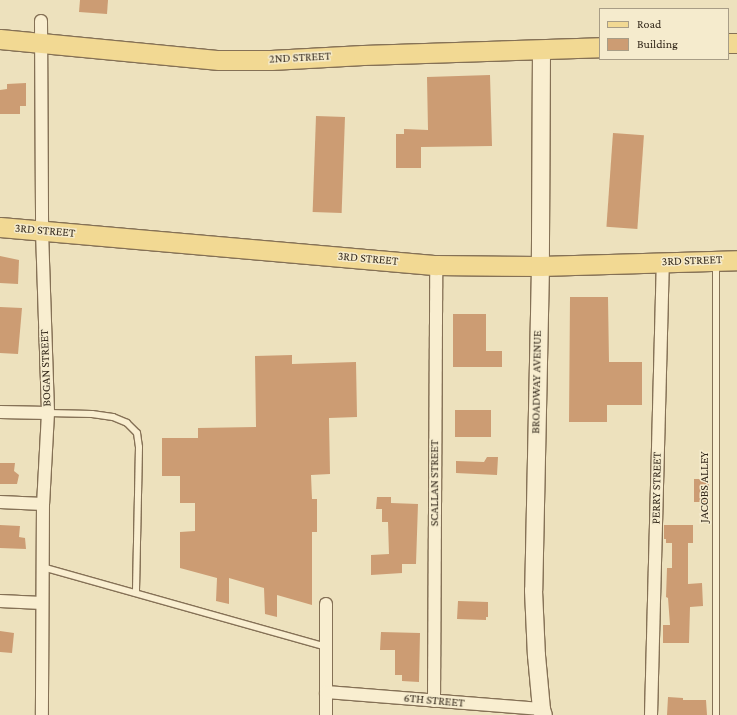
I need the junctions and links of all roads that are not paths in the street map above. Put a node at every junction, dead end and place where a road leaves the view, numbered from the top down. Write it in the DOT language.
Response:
graph roads {
  1 [pos="40,21"];
  2 [pos="0,40"];
  3 [pos="41,42"];
  4 [pos="599,47"];
  5 [pos="541,48"];
  6 [pos="0,227"];
  7 [pos="42,231"];
  8 [pos="716,260"];
  9 [pos="737,260"];
  10 [pos="663,262"];
  11 [pos="436,265"];
  12 [pos="540,266"];
  13 [pos="0,412"];
  14 [pos="48,413"];
  15 [pos="0,502"];
  16 [pos="43,504"];
  17 [pos="42,567"];
  18 [pos="136,593"];
  19 [pos="0,600"];
  20 [pos="42,603"];
  21 [pos="326,604"];
  22 [pos="326,648"];
  23 [pos="326,692"];
  24 [pos="434,700"];
  25 [pos="542,712"];
  26 [pos="42,715"];
  27 [pos="326,715"];
  28 [pos="651,715"];
  29 [pos="716,715"];
  1 -- 3 [label="street, BOGAN STREET"];
  2 -- 3 [label="main road, 2ND STREET"];
  3 -- 5 [label="main road, 2ND STREET"];
  3 -- 7 [label="street, BOGAN STREET"];
  4 -- 5 [label="main road, 2ND STREET"];
  5 -- 12 [label="main road, BROADWAY AVENUE"];
  6 -- 7 [label="main road, 3RD STREET"];
  7 -- 11 [label="main road, 3RD STREET"];
  7 -- 14 [label="street, BOGAN STREET"];
  8 -- 9 [label="main road, 3RD STREET"];
  8 -- 10 [label="main road, 3RD STREET"];
  8 -- 29 [label="lane, JACOBS ALLEY"];
  10 -- 12 [label="main road, 3RD STREET"];
  10 -- 28 [label="street, PERRY STREET"];
  11 -- 12 [label="main road, 3RD STREET"];
  11 -- 24 [label="street, SCALLAN STREET"];
  12 -- 25 [label="main road, BROADWAY AVENUE"];
  13 -- 14 [label="street"];
  14 -- 16 [label="street, BOGAN STREET"];
  14 -- 18 [label="lane"];
  15 -- 16 [label="street"];
  16 -- 17 [label="street, BOGAN STREET"];
  17 -- 18 [label="lane"];
  17 -- 20 [label="street, BOGAN STREET"];
  18 -- 22 [label="lane"];
  19 -- 20 [label="street"];
  20 -- 26 [label="street, BOGAN STREET"];
  21 -- 22 [label="street"];
  22 -- 23 [label="street"];
  23 -- 24 [label="street, 6TH STREET"];
  23 -- 27 [label="street"];
  24 -- 25 [label="street, 6TH STREET"];
}
